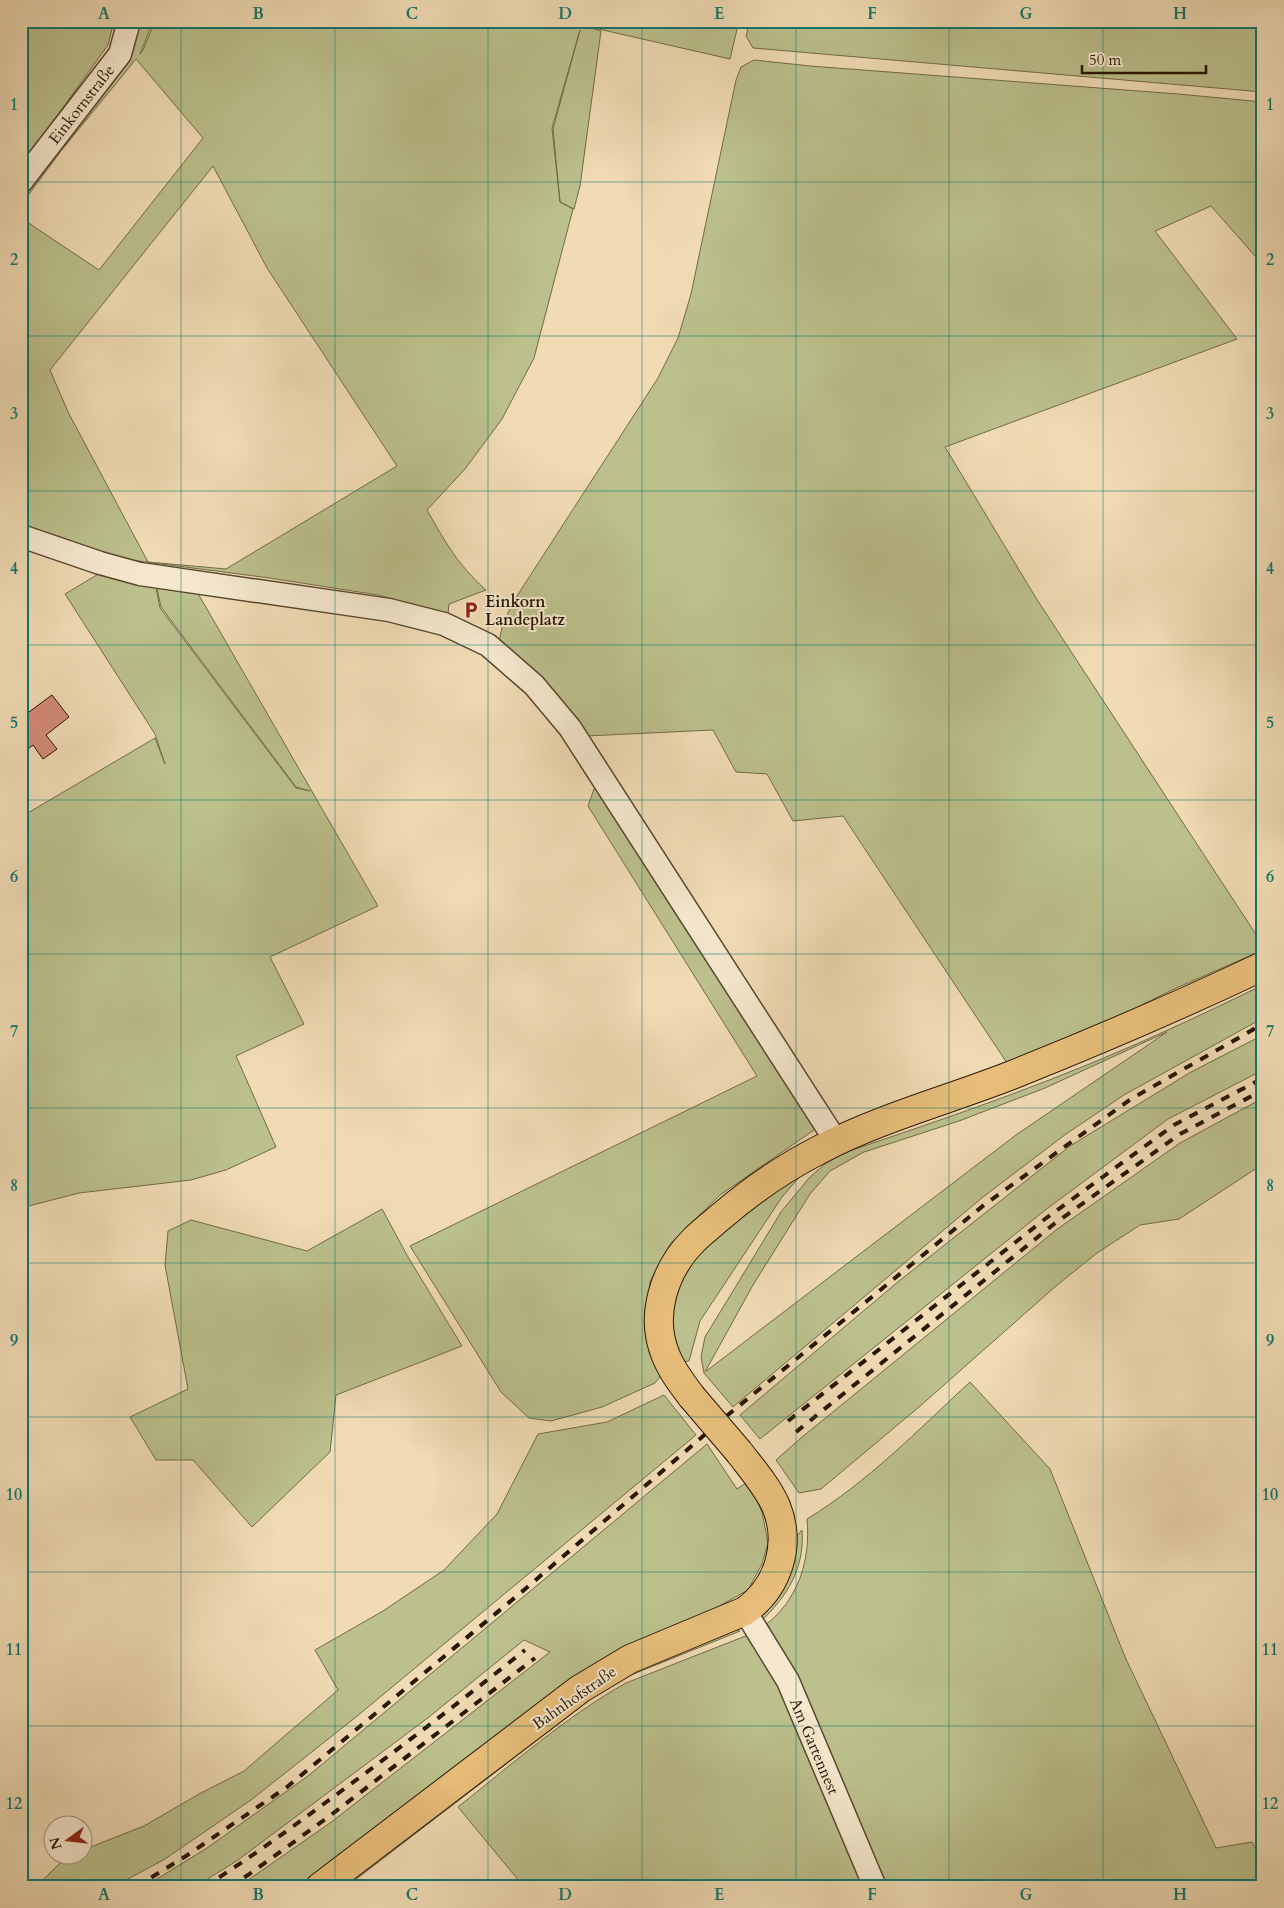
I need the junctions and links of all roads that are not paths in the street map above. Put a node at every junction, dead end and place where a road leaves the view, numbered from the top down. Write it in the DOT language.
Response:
graph roads {
  1 [pos="129,21"];
  2 [pos="21,182"];
  3 [pos="24,540"];
  4 [pos="1263,966"];
  5 [pos="836,1141"];
  6 [pos="745,1612"];
  7 [pos="320,1887"];
  8 [pos="875,1887"];
  1 -- 2 [label="street, Einkornstraße"];
  3 -- 5 [label="street"];
  4 -- 5 [label="main road, Bahnhofstraße"];
  5 -- 6 [label="main road, Bahnhofstraße, bridge"];
  6 -- 7 [label="main road, Bahnhofstraße"];
  6 -- 8 [label="street, Am Gartennest"];
}
